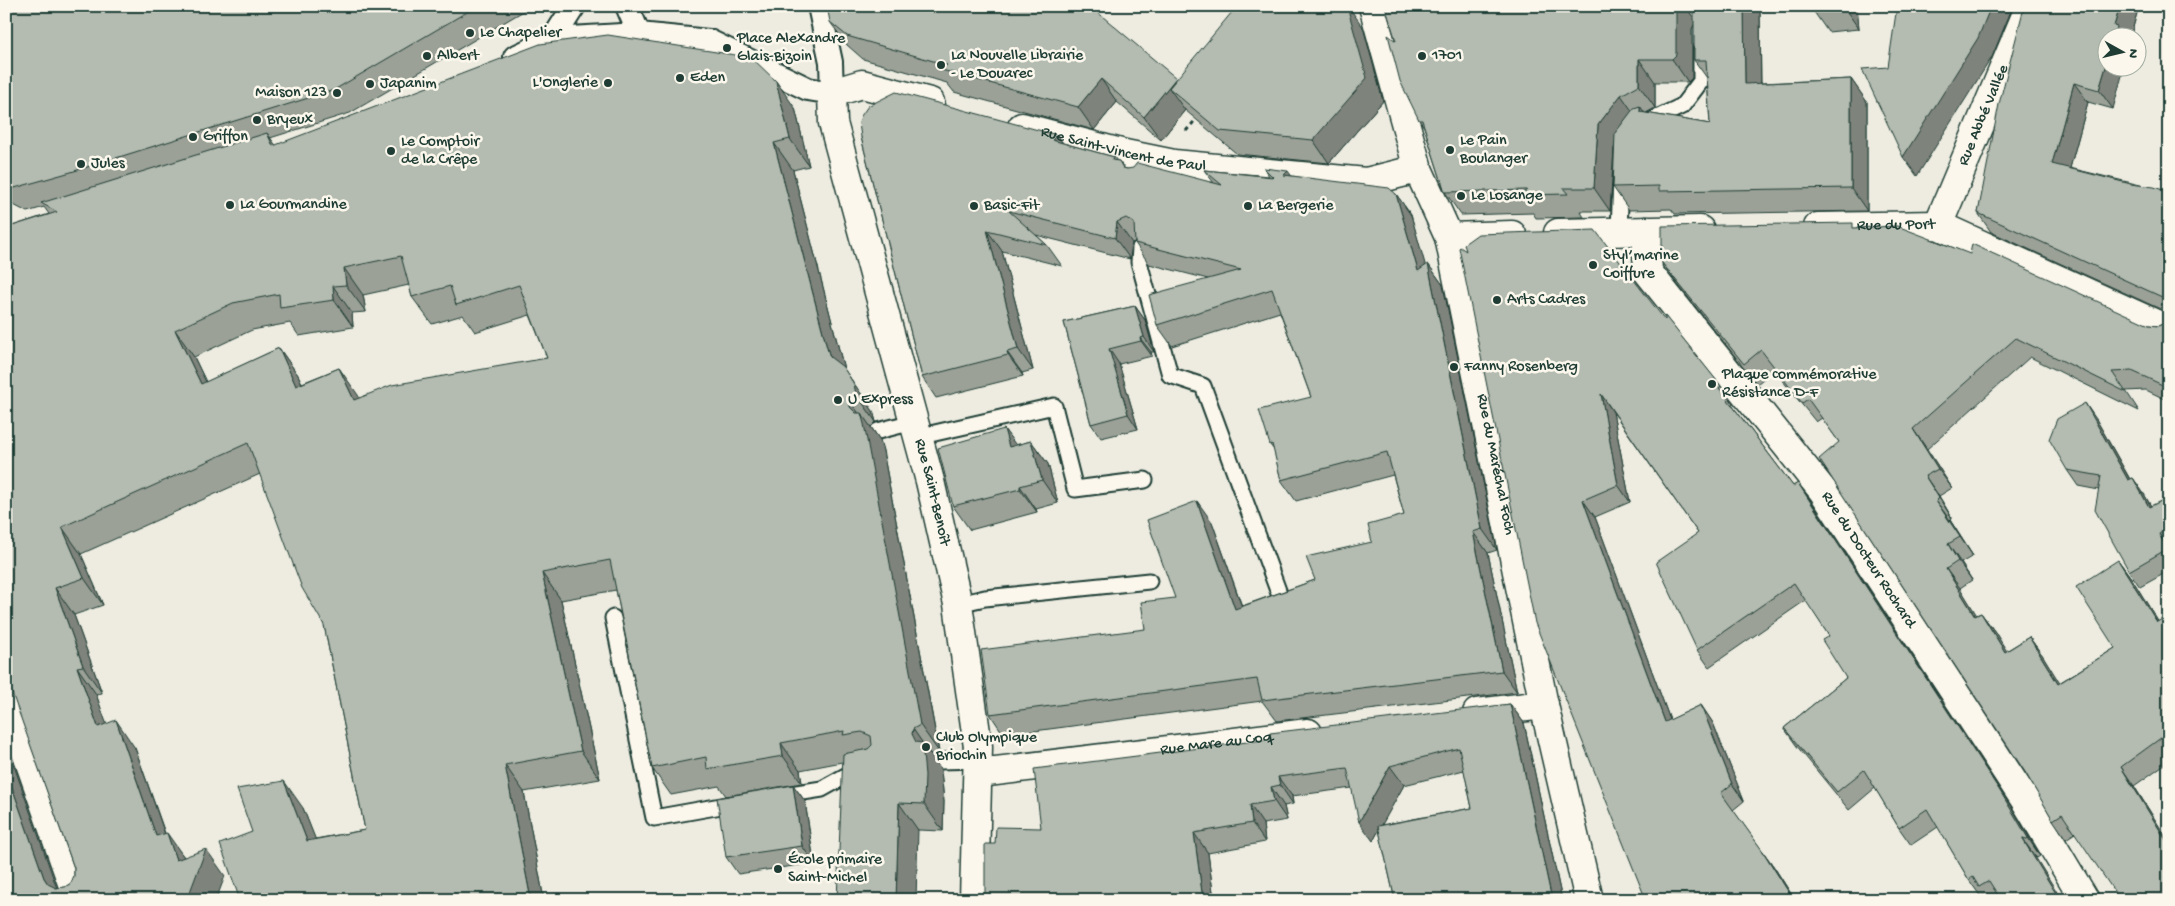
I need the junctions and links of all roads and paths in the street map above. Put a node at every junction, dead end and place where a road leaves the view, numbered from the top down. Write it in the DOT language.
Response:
graph roads {
  1 [pos="574,6"];
  2 [pos="627,6"];
  3 [pos="819,6"];
  4 [pos="1373,6"];
  5 [pos="2030,6"];
  6 [pos="639,34"];
  7 [pos="1701,37"];
  8 [pos="553,39"];
  9 [pos="493,68"];
  10 [pos="832,93"];
  11 [pos="956,109"];
  12 [pos="1203,110"];
  13 [pos="994,119"];
  14 [pos="1186,130"];
  15 [pos="1633,138"];
  16 [pos="1622,163"];
  17 [pos="1418,169"];
  18 [pos="1938,225"];
  19 [pos="1792,228"];
  20 [pos="1724,229"];
  21 [pos="1619,231"];
  22 [pos="1646,231"];
  23 [pos="1449,238"];
  24 [pos="1140,248"];
  25 [pos="2169,330"];
  26 [pos="915,429"];
  27 [pos="878,432"];
  28 [pos="1145,480"];
  29 [pos="1149,581"];
  30 [pos="1280,596"];
  31 [pos="958,604"];
  32 [pos="612,618"];
  33 [pos="6,695"];
  34 [pos="1544,705"];
  35 [pos="1452,716"];
  36 [pos="1335,730"];
  37 [pos="940,761"];
  38 [pos="979,767"];
  39 [pos="874,770"];
  40 [pos="78,900"];
  41 [pos="974,900"];
  42 [pos="1589,900"];
  43 [pos="2085,900"];
  1 -- 8 [label="street"];
  2 -- 6 [label="street"];
  3 -- 10 [label="street"];
  4 -- 17 [label="street, Rue du Maréchal Foch"];
  5 -- 18 [label="street, Rue Abbé Vallée"];
  6 -- 8 [label="street"];
  6 -- 10 [label="street"];
  7 -- 15 [label="lane"];
  8 -- 9 [label="street"];
  10 -- 11 [label="street"];
  10 -- 26 [label="street, Rue Saint-Benoît"];
  12 -- 14 [label="path"];
  13 -- 17 [label="street, Rue Saint-Vincent de Paul"];
  16 -- 21 [label="lane"];
  17 -- 23 [label="street, Rue du Maréchal Foch"];
  18 -- 19 [label="street, Rue du Port"];
  18 -- 25 [label="street, Rue du Port"];
  20 -- 22 [label="street"];
  21 -- 22 [label="street"];
  21 -- 23 [label="street"];
  22 -- 43 [label="street, Rue du Docteur Rochard"];
  23 -- 34 [label="street, Rue du Maréchal Foch"];
  24 -- 30 [label="lane"];
  26 -- 27 [label="lane"];
  26 -- 28 [label="lane"];
  26 -- 31 [label="street, Rue Saint-Benoît"];
  29 -- 31 [label="lane"];
  31 -- 38 [label="street, Rue Saint-Benoît"];
  32 -- 39 [label="lane"];
  33 -- 40 [label="street"];
  34 -- 35 [label="street"];
  34 -- 42 [label="street, Rue du Maréchal Foch"];
  36 -- 38 [label="street, Rue Mare au Coq"];
  37 -- 38 [label="lane"];
  38 -- 41 [label="street, Rue Saint-Benoît"];
}
